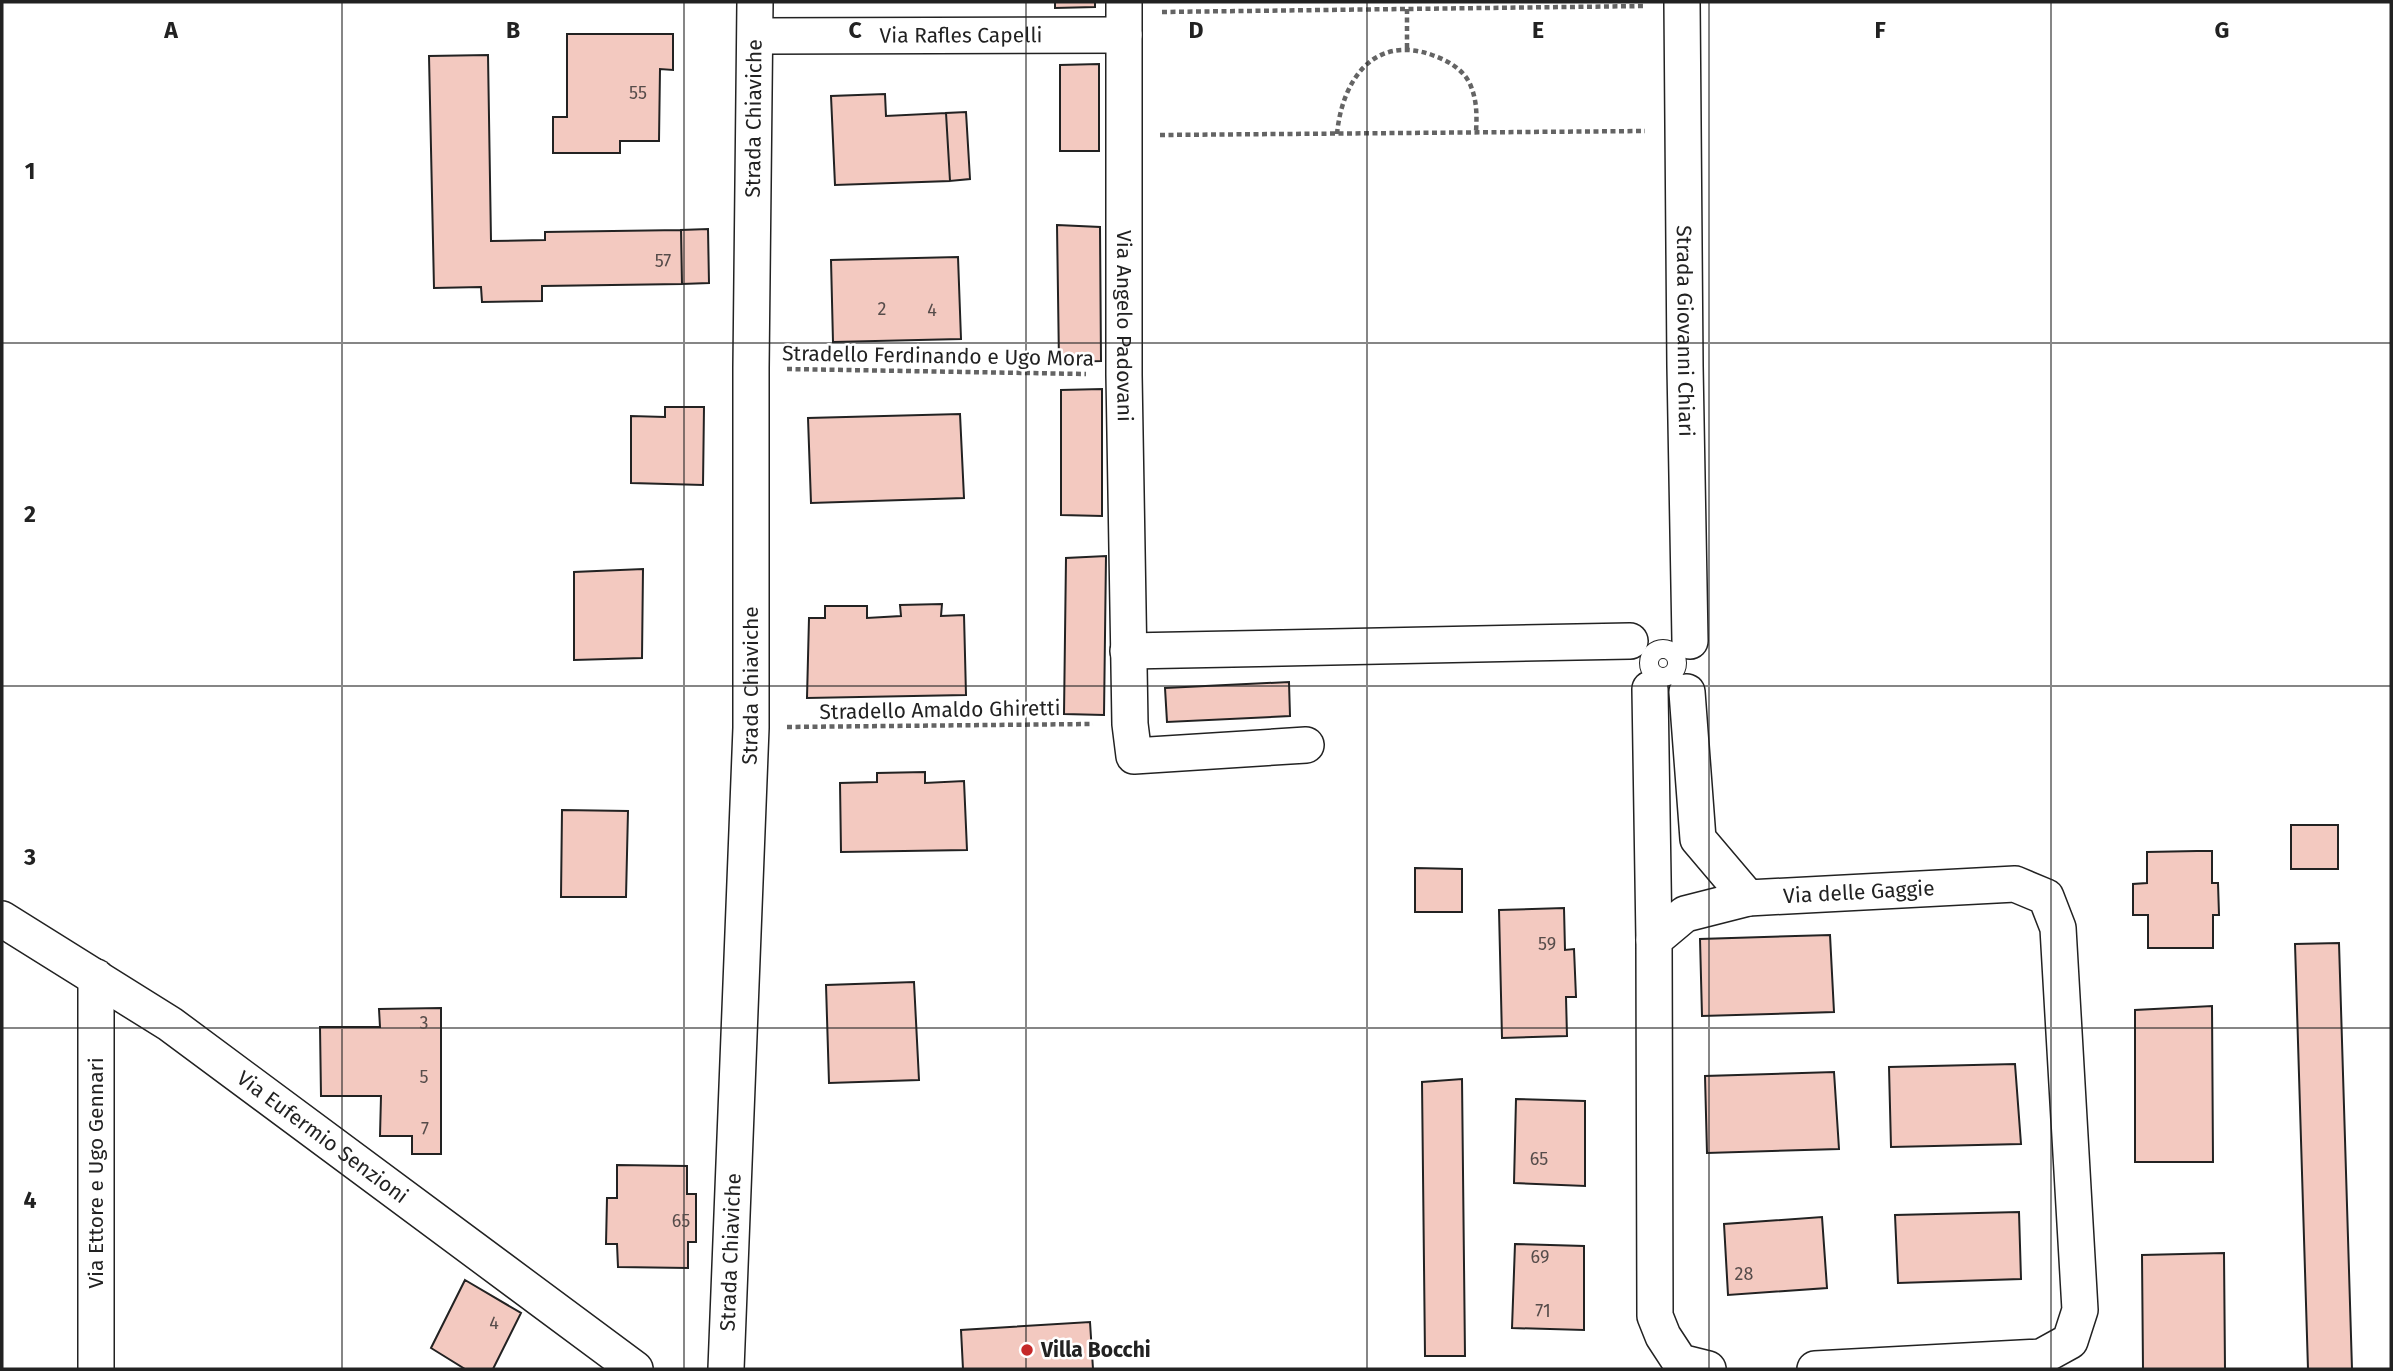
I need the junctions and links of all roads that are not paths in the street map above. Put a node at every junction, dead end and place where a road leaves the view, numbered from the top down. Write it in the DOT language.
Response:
graph roads {
  1 [pos="1682,4"];
  2 [pos="1124,17"];
  3 [pos="755,19"];
  4 [pos="1682,647"];
  5 [pos="1128,651"];
  6 [pos="1657,671"];
  7 [pos="1306,745"];
  8 [pos="1748,898"];
  9 [pos="2,919"];
  10 [pos="1654,940"];
  11 [pos="96,977"];
  12 [pos="2040,1363"];
  13 [pos="96,1369"];
  14 [pos="635,1369"];
  15 [pos="726,1369"];
  16 [pos="1708,1369"];
  17 [pos="1815,1369"];
  1 -- 4 [label="street, Strada Giovanni Chiari"];
  2 -- 3 [label="street, Via Rafles Capelli"];
  2 -- 5 [label="street, Via Angelo Padovani"];
  3 -- 15 [label="street, Strada Chiaviche"];
  4 -- 6 [label="lane, Strada Giovanni Chiari"];
  5 -- 6 [label="street"];
  5 -- 7 [label="street, Via Angelo Padovani"];
  6 -- 8 [label="street, Strada Giovanni Chiari"];
  6 -- 10 [label="street, Strada Giovanni Chiari"];
  8 -- 10 [label="street, Via delle Gaggie"];
  8 -- 12 [label="street, Via delle Gaggie"];
  9 -- 11 [label="street, Via Eufermio Senzioni"];
  10 -- 16 [label="street"];
  11 -- 13 [label="street, Via Ettore e Ugo Gennari"];
  11 -- 14 [label="street, Via Eufermio Senzioni"];
  12 -- 17 [label="street, Via delle Gaggie"];
}
